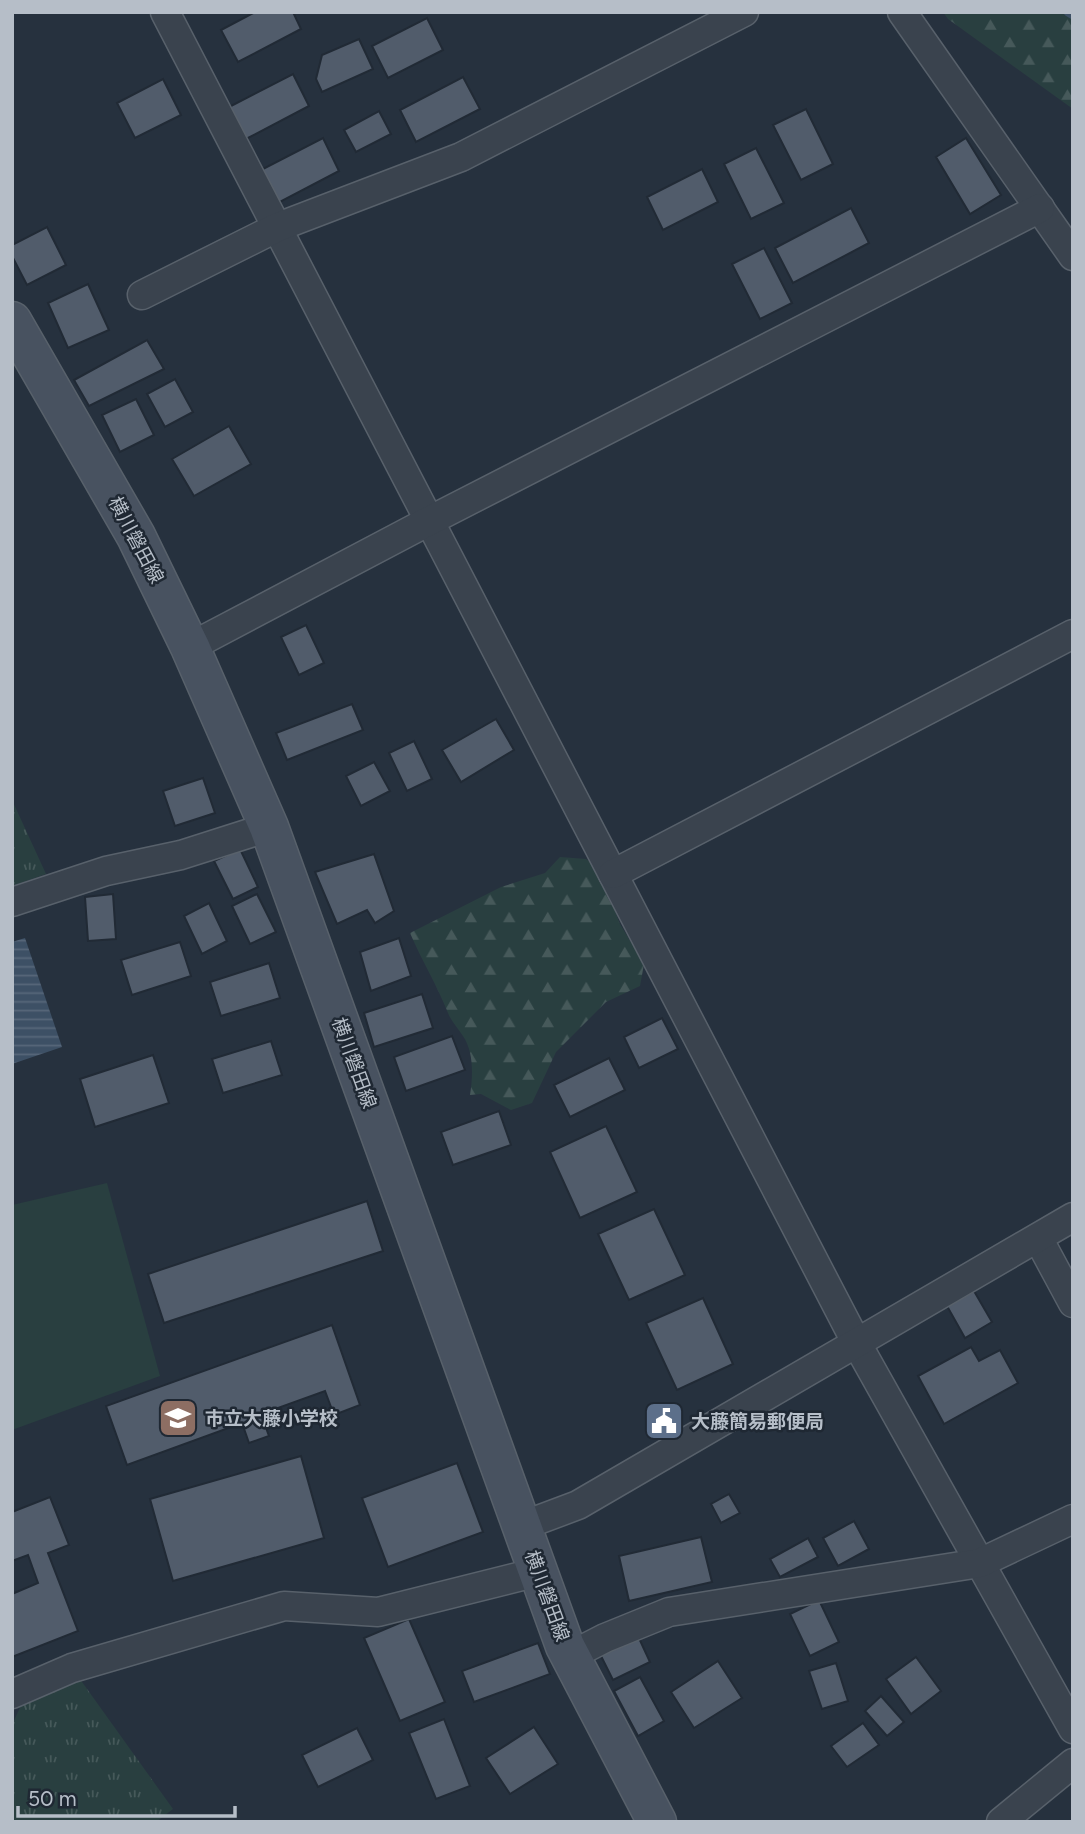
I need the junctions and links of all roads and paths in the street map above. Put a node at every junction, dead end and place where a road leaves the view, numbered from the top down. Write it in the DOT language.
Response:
graph roads {
  1 [pos="165,12"];
  2 [pos="744,12"];
  3 [pos="902,12"];
  4 [pos="1040,208"];
  5 [pos="278,227"];
  6 [pos="1073,256"];
  7 [pos="142,295"];
  8 [pos="12,321"];
  9 [pos="429,521"];
  10 [pos="1073,634"];
  11 [pos="190,647"];
  12 [pos="269,827"];
  13 [pos="613,874"];
  14 [pos="12,902"];
  15 [pos="1073,1217"];
  16 [pos="1038,1238"];
  17 [pos="1073,1303"];
  18 [pos="856,1342"];
  19 [pos="1073,1519"];
  20 [pos="522,1526"];
  21 [pos="980,1563"];
  22 [pos="538,1572"];
  23 [pos="570,1656"];
  24 [pos="12,1694"];
  25 [pos="1073,1729"];
  26 [pos="1073,1763"];
  27 [pos="657,1822"];
  28 [pos="1001,1822"];
  1 -- 5 [label="street"];
  2 -- 5 [label="street"];
  3 -- 4 [label="street"];
  4 -- 6 [label="street"];
  4 -- 9 [label="street"];
  5 -- 7 [label="street"];
  5 -- 9 [label="street"];
  8 -- 11 [label="main road, 横川磐田線"];
  9 -- 11 [label="street"];
  9 -- 13 [label="street"];
  10 -- 13 [label="street"];
  11 -- 12 [label="main road, 横川磐田線"];
  12 -- 14 [label="street"];
  12 -- 20 [label="main road, 横川磐田線"];
  13 -- 18 [label="street"];
  15 -- 16 [label="street"];
  16 -- 17 [label="street"];
  16 -- 18 [label="street"];
  18 -- 20 [label="street"];
  18 -- 21 [label="street"];
  19 -- 21 [label="street"];
  20 -- 22 [label="main road, 横川磐田線"];
  21 -- 23 [label="street"];
  21 -- 25 [label="street"];
  22 -- 23 [label="main road, 横川磐田線"];
  22 -- 24 [label="street"];
  23 -- 27 [label="main road, 横川磐田線"];
  26 -- 28 [label="street"];
}
